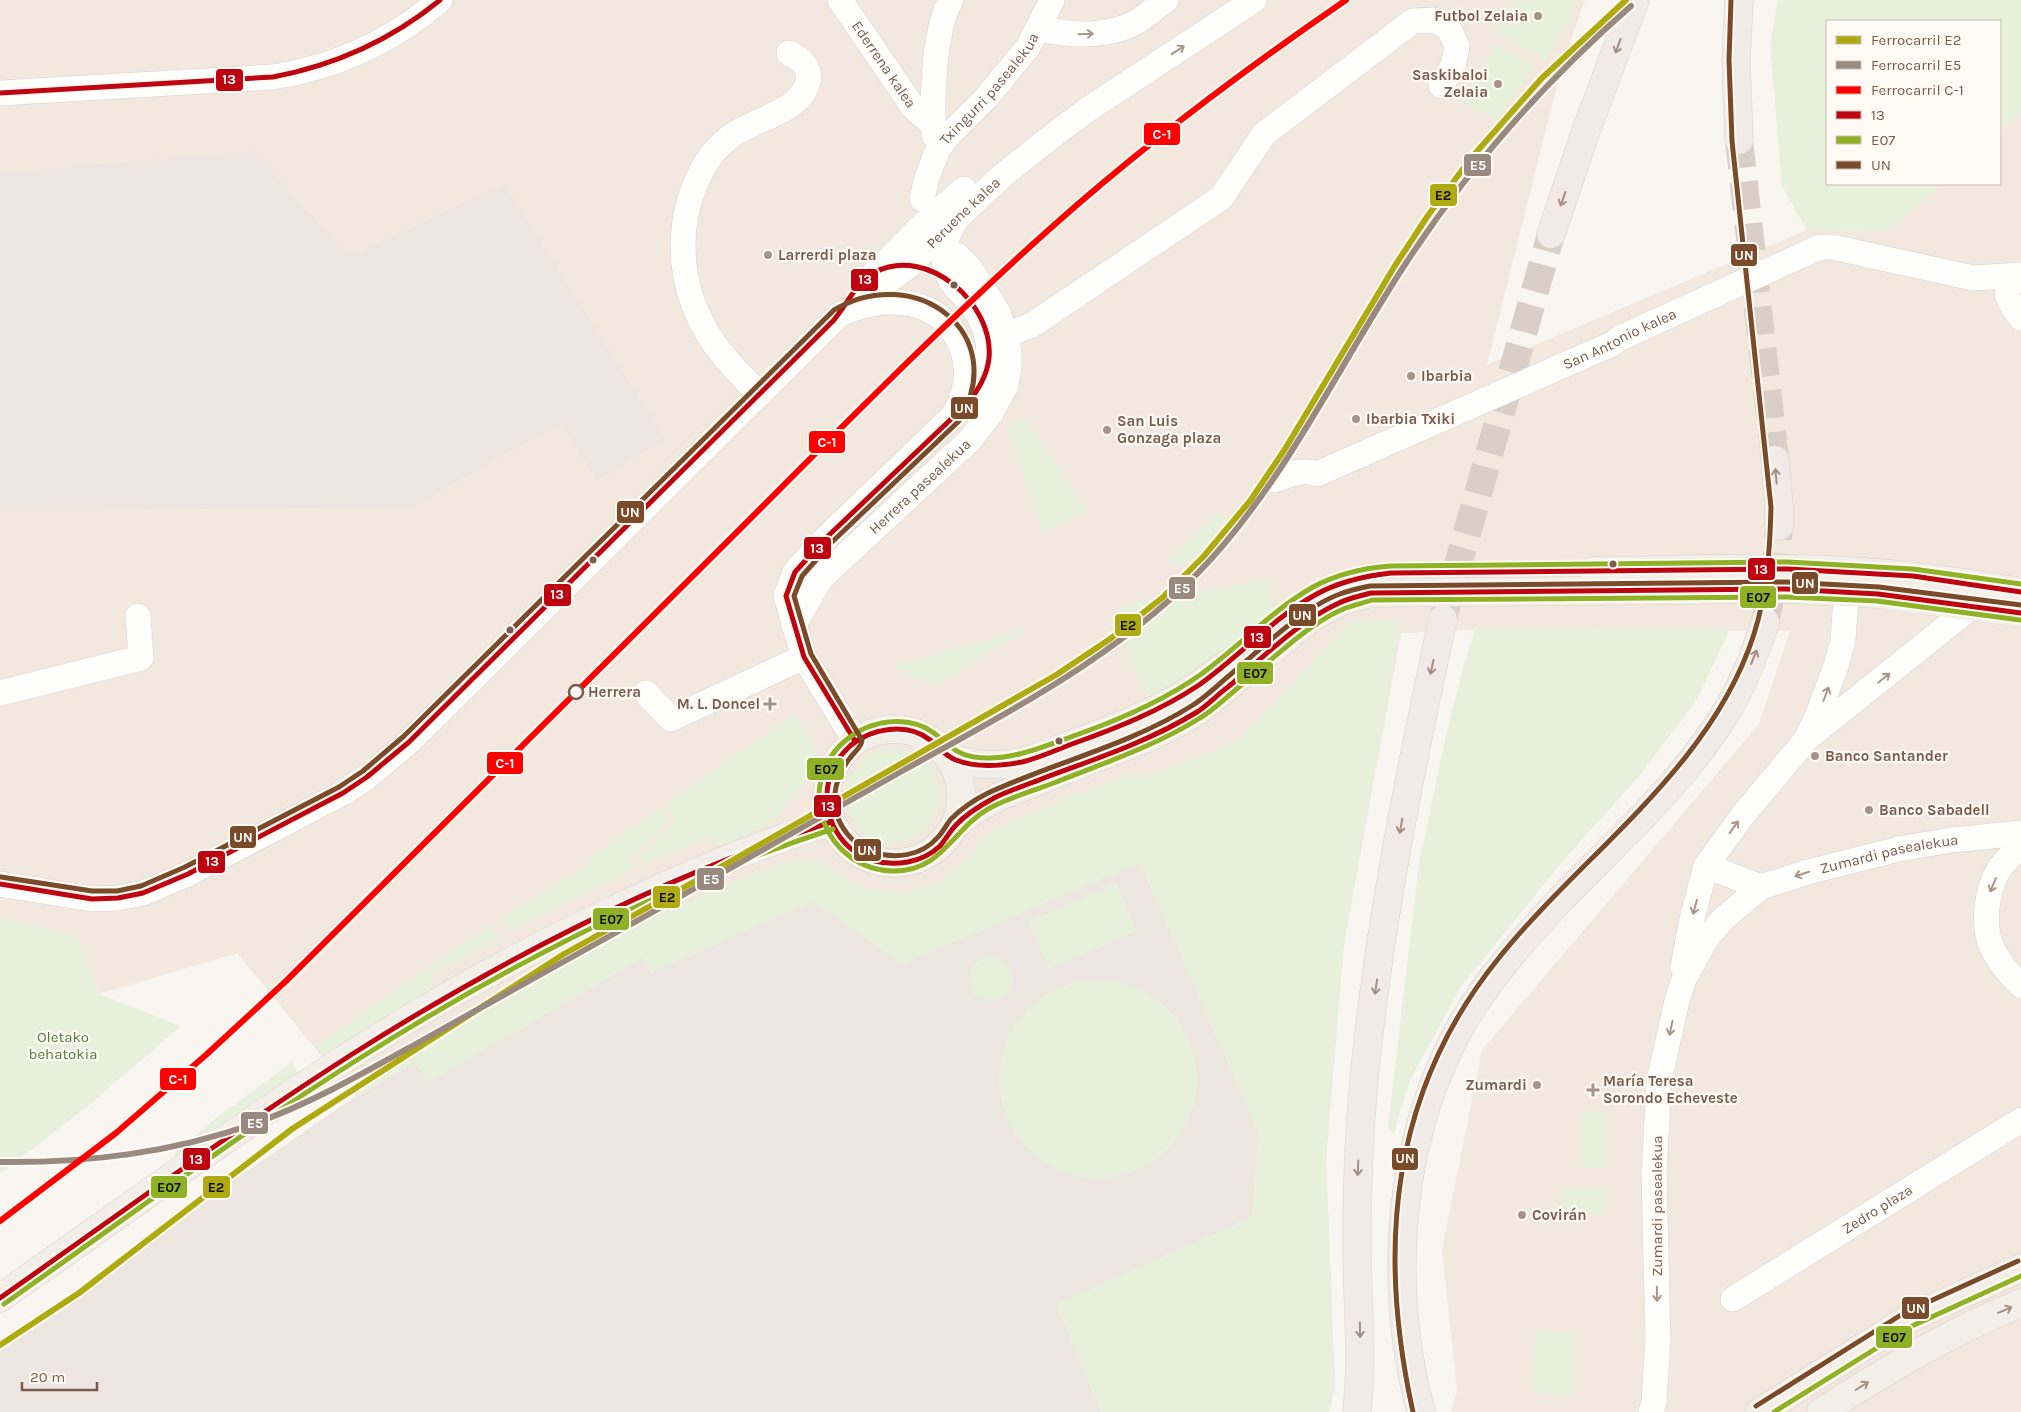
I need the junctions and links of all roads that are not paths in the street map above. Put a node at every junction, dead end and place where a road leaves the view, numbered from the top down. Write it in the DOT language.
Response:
graph roads {
  1 [pos="440,0"];
  2 [pos="840,0"];
  3 [pos="951,0"];
  4 [pos="1052,0"];
  5 [pos="1166,0"];
  6 [pos="1222,0"];
  7 [pos="1254,0"];
  8 [pos="1635,0"];
  9 [pos="1739,0"];
  10 [pos="1038,28"];
  11 [pos="789,53"];
  12 [pos="1441,86"];
  13 [pos="0,93"];
  14 [pos="933,125"];
  15 [pos="1738,140"];
  16 [pos="938,149"];
  17 [pos="988,168"];
  18 [pos="924,188"];
  19 [pos="958,217"];
  20 [pos="1551,234"];
  21 [pos="957,255"];
  22 [pos="909,266"];
  23 [pos="871,275"];
  24 [pos="952,283"];
  25 [pos="2016,293"];
  26 [pos="928,309"];
  27 [pos="839,315"];
  28 [pos="1006,335"];
  29 [pos="759,394"];
  30 [pos="953,416"];
  31 [pos="1775,460"];
  32 [pos="1274,480"];
  33 [pos="1778,526"];
  34 [pos="1847,581"];
  35 [pos="2021,592"];
  36 [pos="1974,606"];
  37 [pos="2021,613"];
  38 [pos="138,616"];
  39 [pos="1443,619"];
  40 [pos="1765,622"];
  41 [pos="794,625"];
  42 [pos="804,657"];
  43 [pos="0,693"];
  44 [pos="646,693"];
  45 [pos="855,741"];
  46 [pos="1804,741"];
  47 [pos="948,757"];
  48 [pos="831,822"];
  49 [pos="954,826"];
  50 [pos="2021,833"];
  51 [pos="2021,846"];
  52 [pos="1706,866"];
  53 [pos="0,884"];
  54 [pos="1761,887"];
  55 [pos="2021,986"];
  56 [pos="1677,1001"];
  57 [pos="2021,1120"];
  58 [pos="2021,1268"];
  59 [pos="0,1298"];
  60 [pos="1733,1299"];
  61 [pos="2021,1303"];
  62 [pos="1357,1412"];
  63 [pos="1421,1412"];
  64 [pos="1651,1412"];
  65 [pos="1760,1412"];
  66 [pos="1821,1412"];
  1 -- 13 [label="street"];
  2 -- 14 [label="street, Ederrena kalea"];
  3 -- 14 [label="street, Ederrena kalea"];
  4 -- 10 [label="street, Txingurri pasealekua"];
  10 -- 5 [label="street, one-way"];
  6 -- 17 [label="street, Peruene kalea"];
  19 -- 7 [label="street, Peruene kalea, one-way"];
  8 -- 20 [label="highway, one-way"];
  9 -- 15 [label="highway"];
  10 -- 16 [label="street, Txingurri pasealekua"];
  11 -- 29 [label="street"];
  12 -- 28 [label="street"];
  14 -- 16 [label="street, Ederrena kalea"];
  16 -- 18 [label="street, Txingurri pasealekua"];
  17 -- 22 [label="street"];
  17 -- 23 [label="street, Peruene kalea"];
  19 -- 22 [label="street, Peruene kalea"];
  19 -- 24 [label="street"];
  21 -- 28 [label="street, Herrera pasealekua"];
  22 -- 23 [label="street"];
  22 -- 24 [label="street"];
  22 -- 26 [label="street"];
  22 -- 27 [label="street, Peruene kalea"];
  23 -- 27 [label="street, Peruene kalea"];
  24 -- 30 [label="street, Herrera pasealekua"];
  25 -- 32 [label="street, San Antonio kalea"];
  26 -- 27 [label="street, Herrera pasealekua"];
  26 -- 30 [label="street, Herrera pasealekua"];
  27 -- 29 [label="street, Herrera pasealekua"];
  28 -- 41 [label="street, Herrera pasealekua"];
  29 -- 53 [label="street, Herrera pasealekua"];
  30 -- 41 [label="street, Herrera pasealekua"];
  33 -- 31 [label="highway, one-way"];
  34 -- 35 [label="main road"];
  34 -- 36 [label="main road"];
  46 -- 34 [label="street, Zumardi pasealekua, one-way"];
  34 -- 47 [label="main road"];
  34 -- 49 [label="main road"];
  36 -- 37 [label="main road"];
  46 -- 36 [label="street, Zumardi pasealekua, one-way"];
  38 -- 43 [label="street"];
  39 -- 62 [label="highway, one-way"];
  63 -- 40 [label="highway, one-way"];
  41 -- 42 [label="street, Herrera pasealekua"];
  42 -- 44 [label="street"];
  42 -- 45 [label="street, Herrera pasealekua"];
  45 -- 47 [label="main road"];
  45 -- 48 [label="main road"];
  52 -- 46 [label="street, Zumardi pasealekua, one-way"];
  47 -- 49 [label="main road"];
  48 -- 49 [label="main road"];
  48 -- 59 [label="main road"];
  50 -- 54 [label="street, Zumardi pasealekua, one-way"];
  51 -- 55 [label="street, one-way"];
  52 -- 54 [label="street"];
  52 -- 56 [label="street, Zumardi pasealekua, one-way"];
  54 -- 56 [label="street, Zumardi pasealekua"];
  56 -- 64 [label="street, Zumardi pasealekua, one-way"];
  57 -- 60 [label="street, Zedro plaza"];
  58 -- 65 [label="main road"];
  66 -- 61 [label="main road, one-way"];
}
